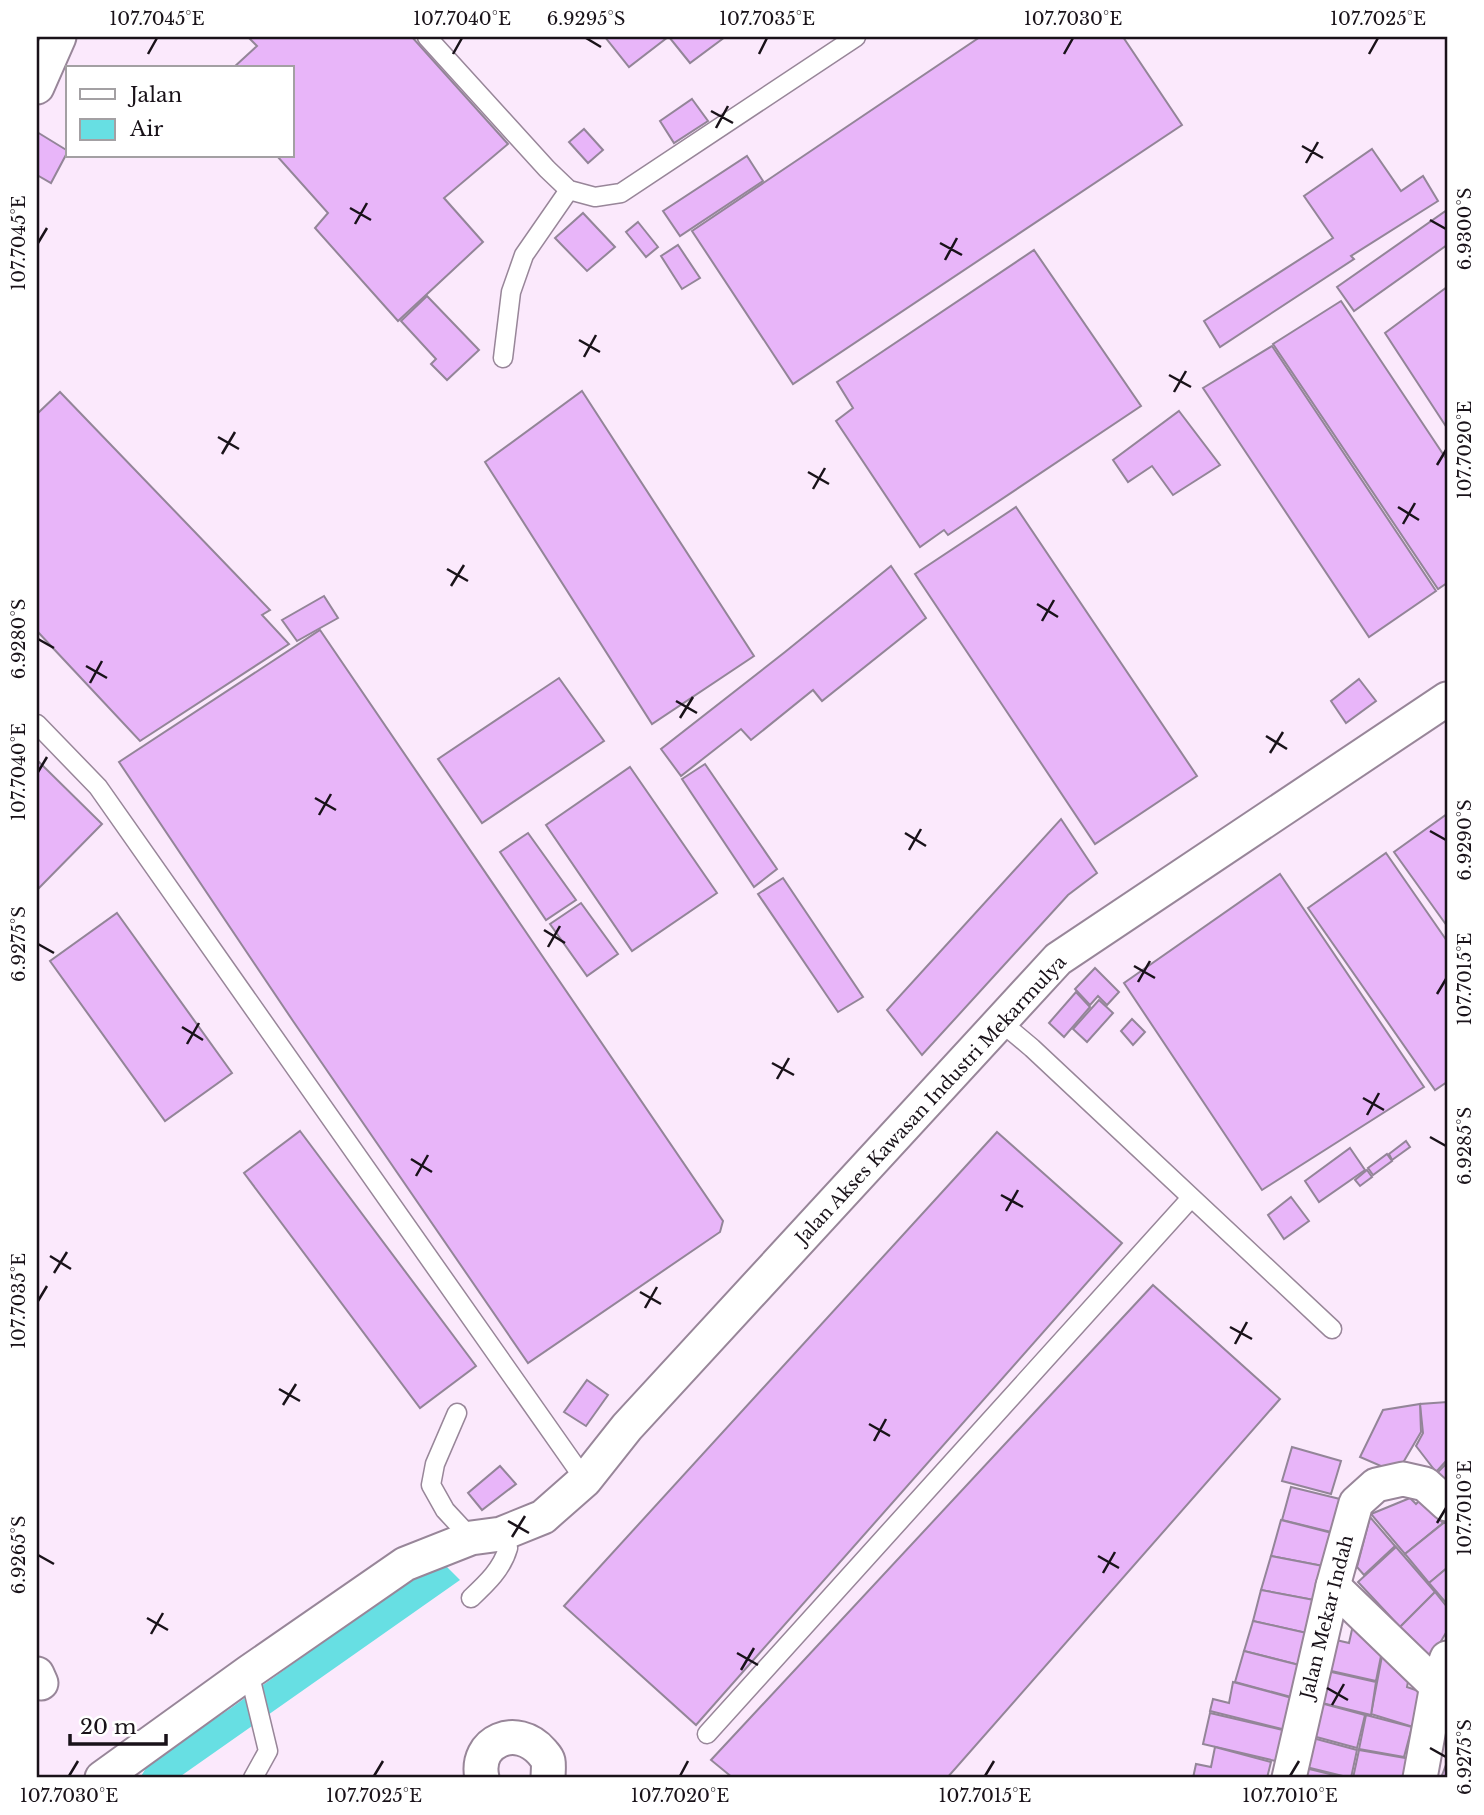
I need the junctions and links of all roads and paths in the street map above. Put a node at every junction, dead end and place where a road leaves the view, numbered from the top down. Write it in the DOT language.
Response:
graph roads {
  1 [pos="59,37"];
  2 [pos="427,37"];
  3 [pos="856,37"];
  4 [pos="37,88"];
  5 [pos="569,190"];
  6 [pos="503,358"];
  7 [pos="1447,699"];
  8 [pos="37,724"];
  9 [pos="1000,1022"];
  10 [pos="1191,1198"];
  11 [pos="1332,1329"];
  12 [pos="457,1413"];
  13 [pos="585,1480"];
  14 [pos="1447,1504"];
  15 [pos="486,1536"];
  16 [pos="1333,1586"];
  17 [pos="471,1598"];
  18 [pos="249,1672"];
  19 [pos="1444,1680"];
  20 [pos="707,1734"];
  21 [pos="102,1778"];
  22 [pos="253,1778"];
  23 [pos="482,1778"];
  24 [pos="548,1778"];
  25 [pos="1289,1778"];
  26 [pos="1420,1778"];
  1 -- 4 [label="street"];
  2 -- 5 [label="lane"];
  3 -- 5 [label="lane"];
  5 -- 6 [label="lane"];
  7 -- 9 [label="street, Jalan Akses Kawasan Industri Mekarmulya"];
  8 -- 13 [label="lane"];
  9 -- 10 [label="lane"];
  9 -- 13 [label="street, Jalan Akses Kawasan Industri Mekarmulya"];
  10 -- 11 [label="lane"];
  10 -- 20 [label="lane"];
  12 -- 15 [label="lane"];
  13 -- 15 [label="street, Jalan Akses Kawasan Industri Mekarmulya"];
  14 -- 16 [label="street, Jalan Mekar Indah"];
  15 -- 17 [label="lane"];
  15 -- 18 [label="street, Jalan Akses Kawasan Industri Mekarmulya"];
  16 -- 19 [label="street"];
  16 -- 25 [label="street, Jalan Mekar Indah"];
  18 -- 21 [label="street, Jalan Akses Kawasan Industri Mekarmulya"];
  18 -- 22 [label="lane"];
  19 -- 26 [label="street"];
  23 -- 24 [label="street"];
}
